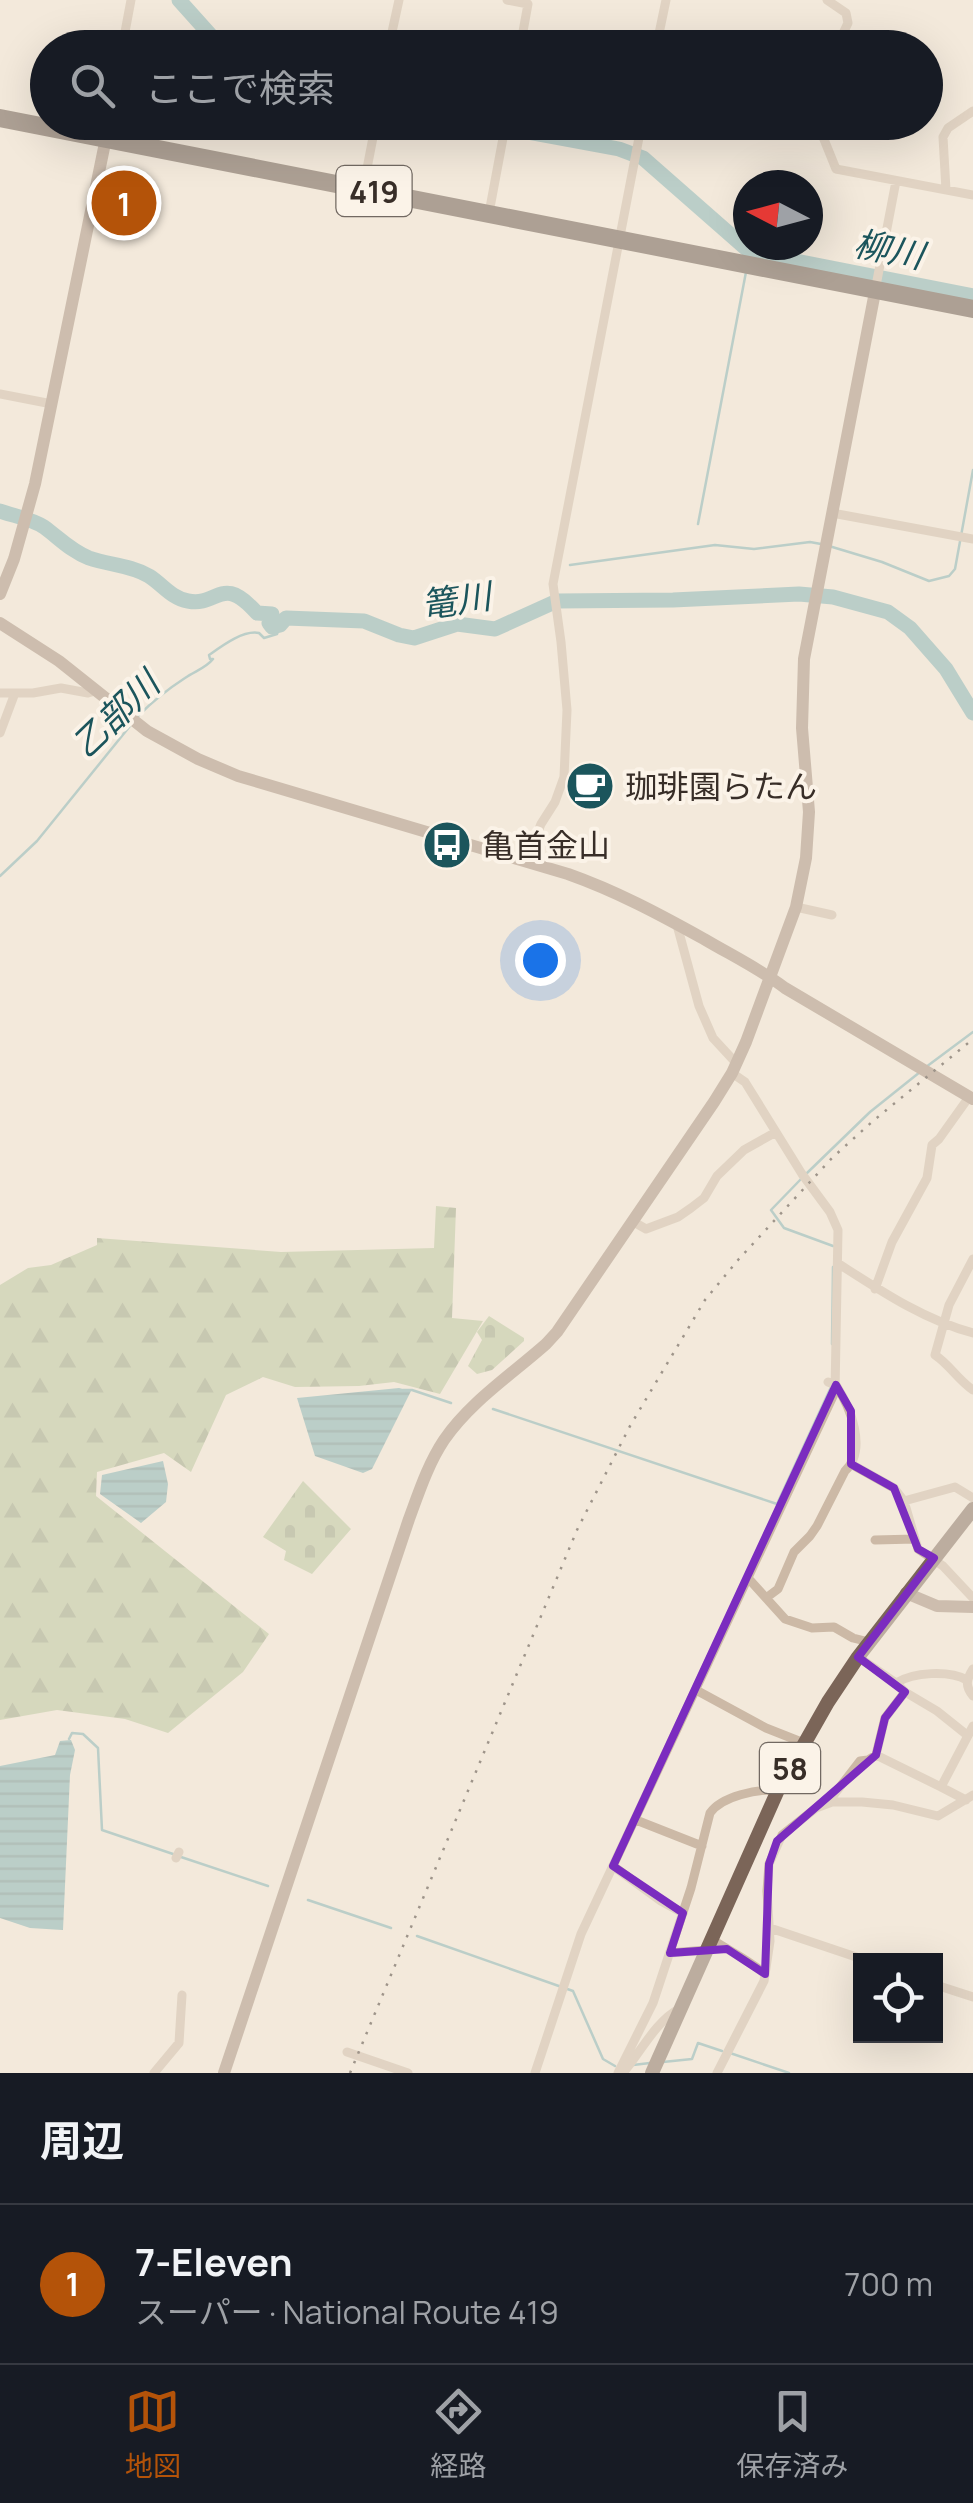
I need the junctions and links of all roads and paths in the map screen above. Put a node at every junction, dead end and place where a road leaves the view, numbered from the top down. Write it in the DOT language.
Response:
graph roads {
  1 [pos="131,0"];
  2 [pos="399,0"];
  3 [pos="507,0"];
  4 [pos="666,0"];
  5 [pos="827,0"];
  6 [pos="125,30"];
  7 [pos="392,30"];
  8 [pos="523,30"];
  9 [pos="660,30"];
  10 [pos="845,30"];
  11 [pos="973,111"];
  12 [pos="0,118"];
  13 [pos="30,121"];
  14 [pos="106,140"];
  15 [pos="151,140"];
  16 [pos="373,140"];
  17 [pos="502,140"];
  18 [pos="639,140"];
  19 [pos="824,140"];
  20 [pos="896,181"];
  21 [pos="363,189"];
  22 [pos="946,190"];
  23 [pos="973,194"];
  24 [pos="488,212"];
  25 [pos="619,240"];
  26 [pos="876,288"];
  27 [pos="973,309"];
  28 [pos="0,394"];
  29 [pos="52,404"];
  30 [pos="832,513"];
  31 [pos="973,539"];
  32 [pos="0,594"];
  33 [pos="0,623"];
  34 [pos="96,691"];
  35 [pos="0,693"];
  36 [pos="14,693"];
  37 [pos="0,733"];
  38 [pos="526,861"];
  39 [pos="796,907"];
  40 [pos="832,915"];
  41 [pos="678,925"];
  42 [pos="769,976"];
  43 [pos="735,1068"];
  44 [pos="971,1098"];
  45 [pos="776,1132"];
  46 [pos="632,1221"];
  47 [pos="973,1259"];
  48 [pos="838,1264"];
  49 [pos="875,1289"];
  50 [pos="943,1322"];
  51 [pos="973,1333"];
  52 [pos="973,1375"];
  53 [pos="832,1383"];
  54 [pos="971,1389"];
  55 [pos="852,1464"];
  56 [pos="973,1498"];
  57 [pos="904,1500"];
  58 [pos="973,1508"];
  59 [pos="915,1539"];
  60 [pos="875,1540"];
  61 [pos="934,1558"];
  62 [pos="748,1578"];
  63 [pos="906,1594"];
  64 [pos="766,1598"];
  65 [pos="973,1598"];
  66 [pos="973,1607"];
  67 [pos="869,1642"];
  68 [pos="858,1657"];
  69 [pos="973,1669"];
  70 [pos="967,1680"];
  71 [pos="896,1683"];
  72 [pos="696,1690"];
  73 [pos="905,1692"];
  74 [pos="973,1696"];
  75 [pos="970,1732"];
  76 [pos="804,1743"];
  77 [pos="876,1755"];
  78 [pos="941,1787"];
  79 [pos="778,1790"];
  80 [pos="970,1798"];
  81 [pos="832,1802"];
  82 [pos="636,1820"];
  83 [pos="760,1834"];
  84 [pos="778,1842"];
  85 [pos="702,1846"];
  86 [pos="613,1866"];
  87 [pos="683,1913"];
  88 [pos="770,1928"];
  89 [pos="710,1945"];
  90 [pos="670,1953"];
  91 [pos="853,1956"];
  92 [pos="765,1974"];
  93 [pos="943,1986"];
  94 [pos="182,1996"];
  95 [pos="973,1997"];
  96 [pos="682,2009"];
  97 [pos="347,2052"];
  98 [pos="655,2066"];
  99 [pos="624,2068"];
  100 [pos="154,2073"];
  101 [pos="224,2073"];
  102 [pos="408,2073"];
  103 [pos="534,2073"];
  104 [pos="717,2073"];
  1 -- 6 [label="street"];
  2 -- 7 [label="street"];
  3 -- 8 [label="street"];
  4 -- 9 [label="street"];
  5 -- 10 [label="street"];
  11 -- 22 [label="street"];
  12 -- 13 [label="highway, 419"];
  14 -- 29 [label="street"];
  15 -- 21 [label="highway, 419"];
  16 -- 21 [label="street"];
  17 -- 24 [label="street"];
  18 -- 25 [label="street"];
  19 -- 20 [label="street"];
  20 -- 22 [label="street"];
  20 -- 26 [label="street"];
  21 -- 24 [label="highway, 419"];
  22 -- 23 [label="street"];
  24 -- 25 [label="highway, 419"];
  25 -- 26 [label="highway, 419"];
  25 -- 38 [label="street"];
  26 -- 27 [label="highway, 419"];
  26 -- 30 [label="street"];
  28 -- 29 [label="street"];
  29 -- 32 [label="street"];
  30 -- 31 [label="street"];
  30 -- 39 [label="street"];
  33 -- 34 [label="street"];
  34 -- 36 [label="street"];
  34 -- 38 [label="street"];
  35 -- 36 [label="street"];
  36 -- 37 [label="street"];
  38 -- 41 [label="street"];
  39 -- 40 [label="street"];
  39 -- 42 [label="street"];
  41 -- 42 [label="street"];
  41 -- 43 [label="street"];
  42 -- 43 [label="street"];
  42 -- 44 [label="street"];
  43 -- 45 [label="street"];
  43 -- 46 [label="street"];
  44 -- 49 [label="street"];
  45 -- 46 [label="street"];
  45 -- 48 [label="street"];
  46 -- 101 [label="street"];
  47 -- 50 [label="street"];
  48 -- 49 [label="street"];
  48 -- 53 [label="street"];
  49 -- 50 [label="street"];
  50 -- 51 [label="street"];
  50 -- 54 [label="street"];
  52 -- 54 [label="street"];
  53 -- 55 [label="street"];
  53 -- 62 [label="street"];
  55 -- 57 [label="street"];
  55 -- 64 [label="street"];
  56 -- 57 [label="street"];
  57 -- 59 [label="street"];
  58 -- 61 [label="main road, 58"];
  59 -- 60 [label="street"];
  59 -- 61 [label="street"];
  61 -- 63 [label="main road, 58"];
  61 -- 65 [label="street"];
  62 -- 64 [label="street"];
  62 -- 72 [label="street"];
  63 -- 66 [label="street"];
  63 -- 67 [label="main road, 58"];
  64 -- 67 [label="street"];
  67 -- 68 [label="main road, 58"];
  68 -- 71 [label="street"];
  68 -- 76 [label="main road, 58"];
  69 -- 70 [label="street"];
  70 -- 71 [label="street"];
  70 -- 74 [label="street"];
  71 -- 73 [label="street"];
  72 -- 76 [label="street"];
  72 -- 82 [label="street"];
  73 -- 75 [label="street"];
  73 -- 77 [label="street"];
  75 -- 78 [label="street"];
  76 -- 79 [label="main road, 58"];
  77 -- 78 [label="street"];
  77 -- 81 [label="street"];
  78 -- 80 [label="street"];
  79 -- 83 [label="main road, 58"];
  79 -- 85 [label="street"];
  80 -- 81 [label="street"];
  81 -- 84 [label="street"];
  82 -- 85 [label="street"];
  82 -- 86 [label="street"];
  83 -- 84 [label="street"];
  83 -- 89 [label="main road, 58"];
  84 -- 88 [label="street"];
  85 -- 87 [label="street"];
  86 -- 87 [label="street"];
  86 -- 103 [label="street"];
  87 -- 90 [label="street"];
  88 -- 91 [label="street"];
  88 -- 92 [label="street"];
  89 -- 90 [label="street"];
  89 -- 92 [label="street"];
  89 -- 96 [label="main road, 58"];
  90 -- 99 [label="street"];
  92 -- 104 [label="street"];
  93 -- 95 [label="street"];
  94 -- 100 [label="street"];
  96 -- 98 [label="main road, 58"];
  96 -- 99 [label="street"];
  97 -- 102 [label="street"];
}
